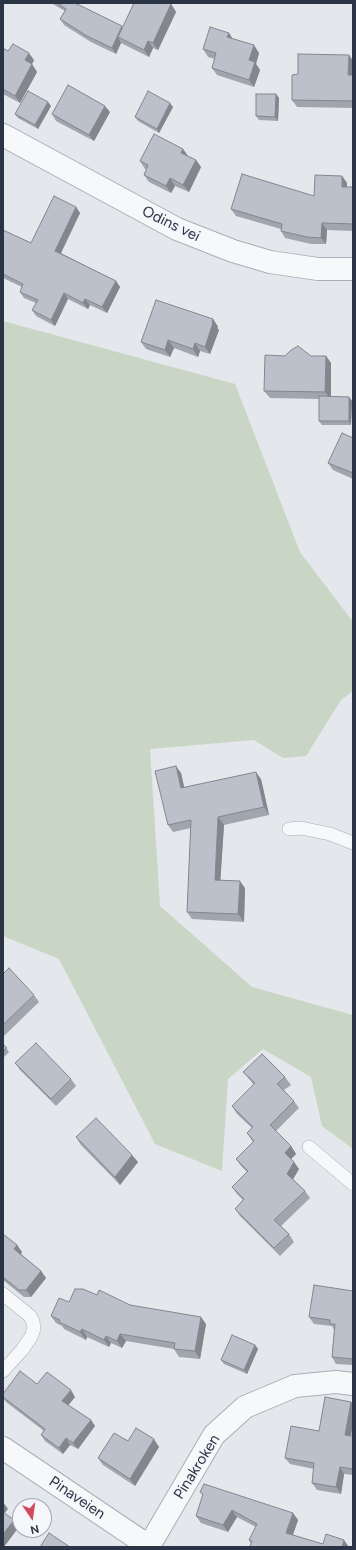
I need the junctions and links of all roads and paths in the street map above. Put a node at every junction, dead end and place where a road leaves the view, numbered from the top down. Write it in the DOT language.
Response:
graph roads {
  1 [pos="3,135"];
  2 [pos="353,270"];
  3 [pos="289,829"];
  4 [pos="353,843"];
  5 [pos="309,1147"];
  6 [pos="353,1184"];
  7 [pos="3,1294"];
  8 [pos="3,1371"];
  9 [pos="353,1384"];
  10 [pos="3,1448"];
  11 [pos="150,1547"];
  1 -- 2 [label="street, Odins vei"];
  3 -- 4 [label="lane"];
  5 -- 6 [label="lane"];
  7 -- 8 [label="lane"];
  9 -- 11 [label="street, Pinakroken"];
  10 -- 11 [label="street, Pinaveien"];
}
